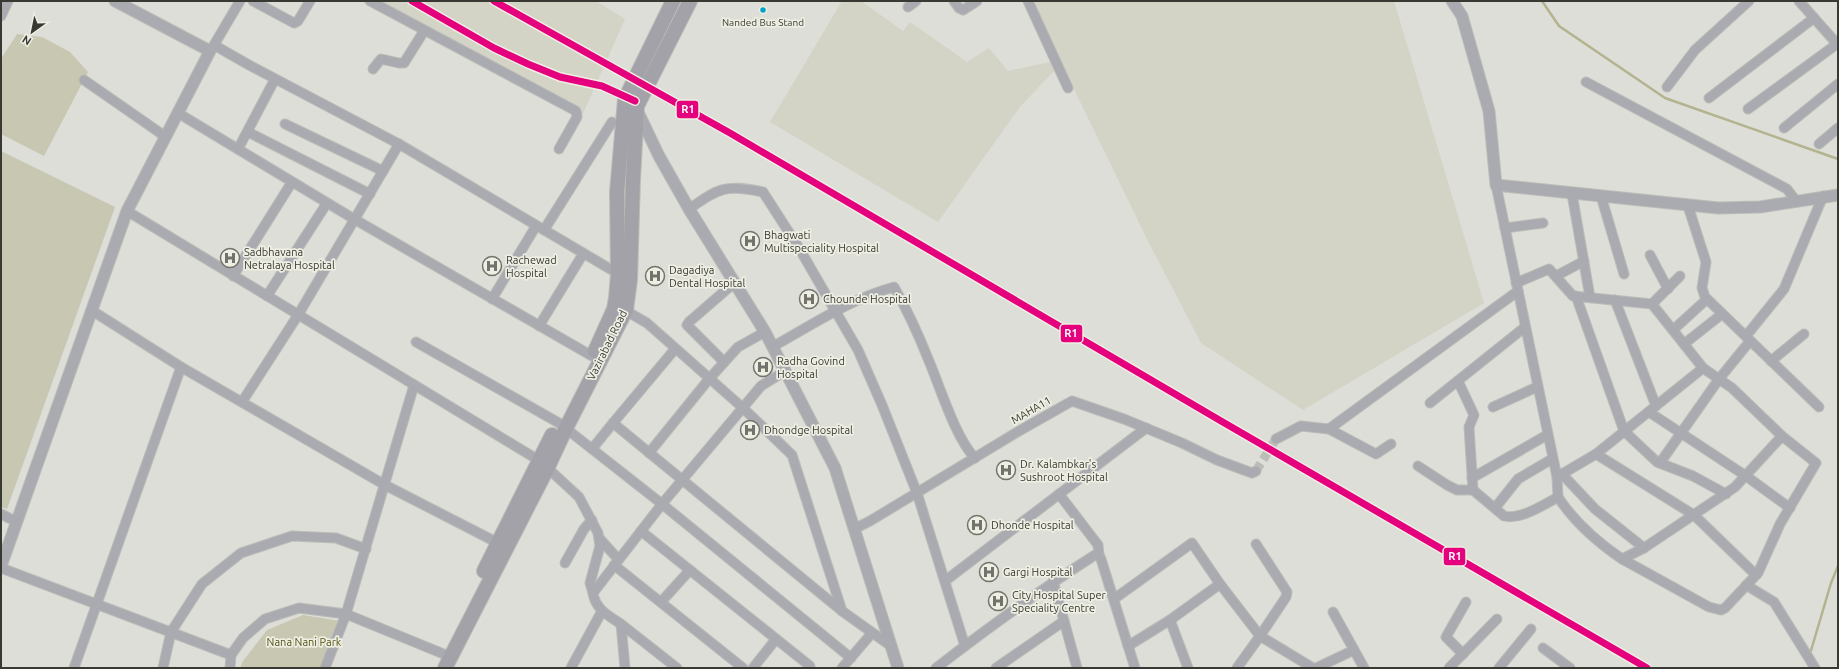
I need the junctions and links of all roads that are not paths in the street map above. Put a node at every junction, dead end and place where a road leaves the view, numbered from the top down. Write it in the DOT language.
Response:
graph roads {
  1 [pos="8,1"];
  2 [pos="115,1"];
  3 [pos="240,1"];
  4 [pos="253,1"];
  5 [pos="310,1"];
  6 [pos="370,1"];
  7 [pos="673,1"];
  8 [pos="690,1"];
  9 [pos="954,1"];
  10 [pos="977,1"];
  11 [pos="1028,1"];
  12 [pos="1452,1"];
  13 [pos="1749,1"];
  14 [pos="1799,1"];
  15 [pos="1,16"];
  16 [pos="1814,18"];
  17 [pos="424,31"];
  18 [pos="1838,44"];
  19 [pos="212,48"];
  20 [pos="373,69"];
  21 [pos="275,79"];
  22 [pos="84,80"];
  23 [pos="1586,82"];
  24 [pos="1838,84"];
  25 [pos="1668,87"];
  26 [pos="1068,88"];
  27 [pos="1710,98"];
  28 [pos="638,107"];
  29 [pos="1748,109"];
  30 [pos="178,113"];
  31 [pos="612,122"];
  32 [pos="285,124"];
  33 [pos="1784,128"];
  34 [pos="1838,128"];
  35 [pos="248,132"];
  36 [pos="166,137"];
  37 [pos="399,144"];
  38 [pos="1819,144"];
  39 [pos="238,149"];
  40 [pos="559,149"];
  41 [pos="383,171"];
  42 [pos="292,182"];
  43 [pos="1496,185"];
  44 [pos="370,194"];
  45 [pos="1572,194"];
  46 [pos="1838,195"];
  47 [pos="1601,196"];
  48 [pos="1823,196"];
  49 [pos="1796,201"];
  50 [pos="327,203"];
  51 [pos="1688,206"];
  52 [pos="689,210"];
  53 [pos="127,211"];
  54 [pos="354,219"];
  55 [pos="1543,223"];
  56 [pos="540,228"];
  57 [pos="1505,228"];
  58 [pos="583,254"];
  59 [pos="1650,255"];
  60 [pos="1584,261"];
  61 [pos="1624,274"];
  62 [pos="234,276"];
  63 [pos="1556,276"];
  64 [pos="1680,276"];
  65 [pos="624,277"];
  66 [pos="734,283"];
  67 [pos="1517,287"];
  68 [pos="1668,289"];
  69 [pos="267,296"];
  70 [pos="1576,296"];
  71 [pos="1590,298"];
  72 [pos="492,299"];
  73 [pos="1707,299"];
  74 [pos="1615,300"];
  75 [pos="1652,304"];
  76 [pos="620,307"];
  77 [pos="91,310"];
  78 [pos="835,312"];
  79 [pos="1722,314"];
  80 [pos="298,315"];
  81 [pos="539,326"];
  82 [pos="1525,327"];
  83 [pos="1673,330"];
  84 [pos="765,332"];
  85 [pos="1804,334"];
  86 [pos="1748,339"];
  87 [pos="416,342"];
  88 [pos="1684,344"];
  89 [pos="772,347"];
  90 [pos="675,348"];
  91 [pos="592,356"];
  92 [pos="1771,361"];
  93 [pos="724,362"];
  94 [pos="181,367"];
  95 [pos="1703,368"];
  96 [pos="785,371"];
  97 [pos="709,379"];
  98 [pos="1719,379"];
  99 [pos="1458,381"];
  100 [pos="414,385"];
  101 [pos="1537,388"];
  102 [pos="242,402"];
  103 [pos="1430,404"];
  104 [pos="1493,407"];
  105 [pos="1819,407"];
  106 [pos="743,408"];
  107 [pos="1652,409"];
  108 [pos="613,423"];
  109 [pos="562,425"];
  110 [pos="1146,428"];
  111 [pos="1329,429"];
  112 [pos="1624,431"];
  113 [pos="1680,432"];
  114 [pos="1547,435"];
  115 [pos="1782,436"];
  116 [pos="1276,439"];
  117 [pos="1391,444"];
  118 [pos="592,449"];
  119 [pos="649,453"];
  120 [pos="1596,454"];
  121 [pos="974,458"];
  122 [pos="1552,459"];
  123 [pos="1660,463"];
  124 [pos="543,465"];
  125 [pos="1418,466"];
  126 [pos="1256,471"];
  127 [pos="1560,476"];
  128 [pos="1746,476"];
  129 [pos="1472,478"];
  130 [pos="682,480"];
  131 [pos="385,485"];
  132 [pos="1473,490"];
  133 [pos="917,493"];
  134 [pos="1059,494"];
  135 [pos="1726,494"];
  136 [pos="1558,498"];
  137 [pos="662,504"];
  138 [pos="1495,508"];
  139 [pos="1790,508"];
  140 [pos="1,514"];
  141 [pos="1694,515"];
  142 [pos="592,520"];
  143 [pos="16,522"];
  144 [pos="854,529"];
  145 [pos="641,531"];
  146 [pos="600,539"];
  147 [pos="498,543"];
  148 [pos="1256,544"];
  149 [pos="1644,548"];
  150 [pos="366,549"];
  151 [pos="1099,555"];
  152 [pos="1622,559"];
  153 [pos="616,562"];
  154 [pos="565,563"];
  155 [pos="1,567"];
  156 [pos="690,570"];
  157 [pos="1756,575"];
  158 [pos="944,580"];
  159 [pos="1053,581"];
  160 [pos="1220,584"];
  161 [pos="1746,585"];
  162 [pos="592,593"];
  163 [pos="1114,599"];
  164 [pos="661,602"];
  165 [pos="1466,602"];
  166 [pos="98,605"];
  167 [pos="602,611"];
  168 [pos="842,611"];
  169 [pos="1333,612"];
  170 [pos="346,614"];
  171 [pos="1497,619"];
  172 [pos="1170,620"];
  173 [pos="1064,621"];
  174 [pos="621,624"];
  175 [pos="1532,629"];
  176 [pos="171,632"];
  177 [pos="872,633"];
  178 [pos="1260,636"];
  179 [pos="776,639"];
  180 [pos="891,646"];
  181 [pos="965,646"];
  182 [pos="1128,646"];
  183 [pos="1543,648"];
  184 [pos="1354,650"];
  185 [pos="1463,654"];
  186 [pos="231,655"];
  187 [pos="850,658"];
  188 [pos="446,659"];
  189 [pos="1302,665"];
  190 [pos="810,666"];
  191 [pos="74,668"];
  192 [pos="163,668"];
  193 [pos="230,668"];
  194 [pos="325,668"];
  195 [pos="435,668"];
  196 [pos="571,668"];
  197 [pos="625,668"];
  198 [pos="677,668"];
  199 [pos="743,668"];
  200 [pos="753,668"];
  201 [pos="842,668"];
  202 [pos="898,668"];
  203 [pos="936,668"];
  204 [pos="996,668"];
  205 [pos="1077,668"];
  206 [pos="1135,668"];
  207 [pos="1188,668"];
  208 [pos="1237,668"];
  209 [pos="1315,668"];
  210 [pos="1364,668"];
  211 [pos="1449,668"];
  212 [pos="1499,668"];
  213 [pos="1570,668"];
  214 [pos="1815,668"];
  1 -- 15 [label="street"];
  2 -- 19 [label="street"];
  3 -- 19 [label="street"];
  4 -- 5 [label="street"];
  6 -- 17 [label="street"];
  7 -- 65 [label="main road, Vazirabad Road"];
  8 -- 28 [label="main road, Vazirabad Road"];
  9 -- 10 [label="street"];
  11 -- 26 [label="street"];
  12 -- 43 [label="street"];
  13 -- 25 [label="street"];
  14 -- 16 [label="street"];
  16 -- 18 [label="street"];
  16 -- 27 [label="street"];
  17 -- 20 [label="street"];
  17 -- 40 [label="street"];
  18 -- 29 [label="street"];
  19 -- 21 [label="street"];
  19 -- 30 [label="street"];
  21 -- 35 [label="street"];
  21 -- 37 [label="street"];
  22 -- 36 [label="street"];
  23 -- 49 [label="street"];
  24 -- 33 [label="street"];
  28 -- 52 [label="street"];
  28 -- 65 [label="main road, Vazirabad Road"];
  30 -- 36 [label="street"];
  30 -- 39 [label="street"];
  31 -- 56 [label="street"];
  32 -- 41 [label="street"];
  34 -- 38 [label="street"];
  35 -- 39 [label="street"];
  35 -- 44 [label="street"];
  36 -- 53 [label="street"];
  37 -- 41 [label="street"];
  37 -- 56 [label="street"];
  39 -- 42 [label="street"];
  41 -- 44 [label="street"];
  42 -- 50 [label="street"];
  42 -- 62 [label="street"];
  43 -- 45 [label="street"];
  43 -- 57 [label="street"];
  44 -- 54 [label="street"];
  45 -- 47 [label="street"];
  45 -- 60 [label="street"];
  46 -- 48 [label="street"];
  47 -- 51 [label="street"];
  47 -- 61 [label="street"];
  48 -- 49 [label="street"];
  48 -- 86 [label="street"];
  49 -- 51 [label="street"];
  50 -- 54 [label="street"];
  50 -- 69 [label="street"];
  51 -- 73 [label="street"];
  52 -- 66 [label="street"];
  52 -- 78 [label="street"];
  53 -- 62 [label="street"];
  53 -- 77 [label="street"];
  54 -- 72 [label="street"];
  54 -- 80 [label="street"];
  55 -- 57 [label="street"];
  56 -- 58 [label="street"];
  56 -- 72 [label="street"];
  57 -- 67 [label="street"];
  58 -- 65 [label="street"];
  58 -- 81 [label="street"];
  59 -- 68 [label="street"];
  60 -- 63 [label="street"];
  60 -- 71 [label="street"];
  62 -- 69 [label="street"];
  63 -- 67 [label="street"];
  63 -- 70 [label="street"];
  64 -- 68 [label="street"];
  65 -- 76 [label="main road, Vazirabad Road"];
  66 -- 84 [label="street"];
  66 -- 93 [label="street"];
  67 -- 82 [label="street"];
  67 -- 111 [label="street"];
  68 -- 75 [label="street"];
  69 -- 80 [label="street"];
  70 -- 71 [label="street"];
  70 -- 112 [label="street"];
  71 -- 74 [label="street"];
  72 -- 81 [label="street"];
  73 -- 79 [label="street"];
  73 -- 83 [label="street"];
  74 -- 75 [label="street"];
  74 -- 107 [label="street"];
  75 -- 83 [label="street"];
  76 -- 90 [label="street"];
  76 -- 91 [label="main road, Vazirabad Road"];
  76 -- 109 [label="main road, Vazirabad Road"];
  77 -- 94 [label="street"];
  77 -- 143 [label="street"];
  78 -- 89 [label="street"];
  78 -- 121 [label="street"];
  78 -- 133 [label="street"];
  79 -- 86 [label="street"];
  79 -- 88 [label="street"];
  80 -- 100 [label="street"];
  80 -- 102 [label="street"];
  81 -- 91 [label="street"];
  82 -- 99 [label="street"];
  82 -- 101 [label="street"];
  83 -- 88 [label="street"];
  84 -- 89 [label="street"];
  84 -- 93 [label="street"];
  85 -- 92 [label="street"];
  86 -- 92 [label="street"];
  86 -- 98 [label="street"];
  87 -- 109 [label="street"];
  88 -- 95 [label="street"];
  89 -- 96 [label="street"];
  90 -- 97 [label="street"];
  90 -- 108 [label="street"];
  91 -- 109 [label="main road, Vazirabad Road"];
  92 -- 105 [label="street"];
  93 -- 97 [label="street"];
  94 -- 102 [label="street"];
  94 -- 166 [label="street"];
  95 -- 98 [label="street"];
  95 -- 107 [label="street"];
  96 -- 106 [label="street"];
  96 -- 144 [label="street"];
  97 -- 106 [label="street"];
  97 -- 119 [label="street"];
  98 -- 113 [label="street"];
  98 -- 115 [label="street"];
  99 -- 103 [label="street"];
  99 -- 129 [label="street"];
  100 -- 124 [label="street"];
  100 -- 131 [label="street"];
  101 -- 104 [label="street"];
  101 -- 114 [label="street"];
  102 -- 131 [label="street"];
  106 -- 130 [label="street"];
  106 -- 168 [label="street"];
  107 -- 112 [label="street"];
  107 -- 113 [label="street"];
  108 -- 118 [label="street"];
  108 -- 119 [label="street"];
  109 -- 118 [label="street"];
  109 -- 124 [label="main road, Vazirabad Road"];
  110 -- 121 [label="street, MAHA11"];
  110 -- 126 [label="street, MAHA11"];
  110 -- 134 [label="street"];
  111 -- 116 [label="street"];
  111 -- 117 [label="street"];
  112 -- 120 [label="street"];
  112 -- 123 [label="street"];
  113 -- 123 [label="street"];
  113 -- 128 [label="street"];
  114 -- 122 [label="street"];
  114 -- 129 [label="street"];
  115 -- 128 [label="street"];
  115 -- 139 [label="street"];
  118 -- 137 [label="street"];
  119 -- 130 [label="street"];
  120 -- 127 [label="street"];
  120 -- 141 [label="street"];
  121 -- 133 [label="street, MAHA11"];
  122 -- 127 [label="street"];
  122 -- 138 [label="street"];
  123 -- 135 [label="street"];
  124 -- 142 [label="street"];
  124 -- 147 [label="main road, Vazirabad Road"];
  124 -- 188 [label="main road, Vazirabad Road"];
  125 -- 132 [label="street"];
  127 -- 136 [label="street"];
  127 -- 149 [label="street"];
  128 -- 135 [label="street"];
  128 -- 139 [label="street"];
  129 -- 132 [label="street"];
  130 -- 137 [label="street"];
  130 -- 168 [label="street"];
  131 -- 147 [label="street"];
  131 -- 150 [label="street"];
  132 -- 138 [label="street"];
  133 -- 144 [label="street, MAHA11"];
  133 -- 158 [label="street"];
  134 -- 151 [label="street"];
  134 -- 158 [label="street"];
  135 -- 141 [label="street"];
  136 -- 138 [label="street"];
  136 -- 152 [label="street"];
  137 -- 145 [label="street"];
  137 -- 187 [label="street"];
  139 -- 157 [label="street"];
  140 -- 143 [label="street"];
  141 -- 149 [label="street"];
  141 -- 157 [label="street"];
  142 -- 146 [label="street"];
  142 -- 154 [label="street"];
  143 -- 155 [label="street"];
  144 -- 180 [label="street"];
  145 -- 153 [label="street"];
  145 -- 156 [label="street"];
  146 -- 153 [label="street"];
  146 -- 162 [label="street"];
  147 -- 188 [label="main road, Vazirabad Road"];
  148 -- 178 [label="street"];
  149 -- 152 [label="street"];
  150 -- 170 [label="street"];
  150 -- 176 [label="street"];
  151 -- 159 [label="street"];
  151 -- 163 [label="street"];
  152 -- 161 [label="street"];
  153 -- 162 [label="street"];
  153 -- 164 [label="street"];
  155 -- 166 [label="street"];
  156 -- 164 [label="street"];
  156 -- 179 [label="street"];
  157 -- 161 [label="street"];
  158 -- 181 [label="street"];
  159 -- 173 [label="street"];
  159 -- 181 [label="street"];
  160 -- 163 [label="street"];
  160 -- 172 [label="street"];
  160 -- 178 [label="street"];
  161 -- 214 [label="street"];
  162 -- 167 [label="street"];
  163 -- 182 [label="street"];
  164 -- 199 [label="street"];
  165 -- 185 [label="street"];
  166 -- 176 [label="street"];
  166 -- 191 [label="street"];
  167 -- 174 [label="street"];
  167 -- 196 [label="street"];
  168 -- 177 [label="street"];
  169 -- 184 [label="street"];
  170 -- 186 [label="street"];
  170 -- 188 [label="street"];
  170 -- 194 [label="street"];
  171 -- 185 [label="street"];
  172 -- 182 [label="street"];
  172 -- 207 [label="street"];
  173 -- 204 [label="street"];
  173 -- 205 [label="street"];
  174 -- 197 [label="street"];
  174 -- 198 [label="street"];
  175 -- 212 [label="street"];
  176 -- 186 [label="street"];
  176 -- 192 [label="street"];
  177 -- 180 [label="street"];
  177 -- 187 [label="street"];
  178 -- 189 [label="street"];
  178 -- 208 [label="street"];
  179 -- 190 [label="street"];
  179 -- 200 [label="street"];
  180 -- 202 [label="street"];
  181 -- 203 [label="street"];
  182 -- 206 [label="street"];
  183 -- 213 [label="street"];
  184 -- 209 [label="street"];
  184 -- 210 [label="street"];
  185 -- 211 [label="street"];
  186 -- 193 [label="street"];
  187 -- 201 [label="street"];
  188 -- 195 [label="main road, Vazirabad Road"];
  189 -- 209 [label="street"];
}
